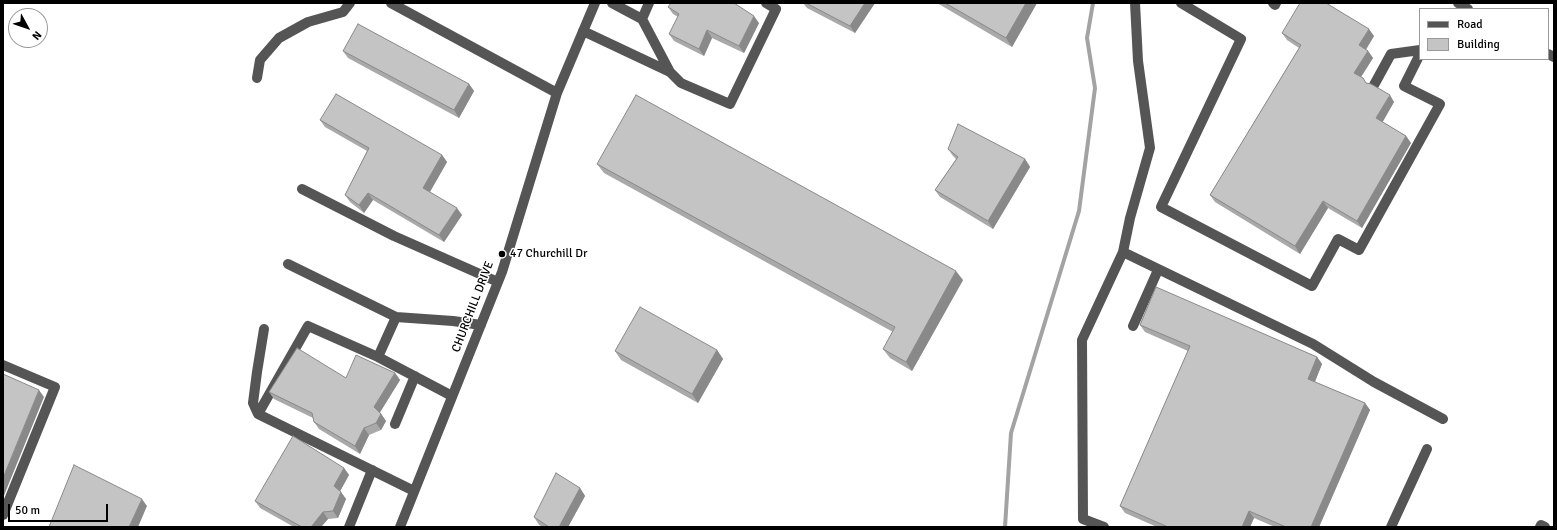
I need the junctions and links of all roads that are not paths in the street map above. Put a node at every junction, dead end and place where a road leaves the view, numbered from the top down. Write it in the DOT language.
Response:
graph roads {
  1 [pos="350,3"];
  2 [pos="391,3"];
  3 [pos="595,3"];
  4 [pos="612,3"];
  5 [pos="650,3"];
  6 [pos="766,3"];
  7 [pos="1134,3"];
  8 [pos="1181,3"];
  9 [pos="1273,3"];
  10 [pos="1276,3"];
  11 [pos="642,19"];
  12 [pos="583,31"];
  13 [pos="1419,50"];
  14 [pos="1419,56"];
  15 [pos="670,72"];
  16 [pos="257,78"];
  17 [pos="1374,85"];
  18 [pos="557,93"];
  19 [pos="302,189"];
  20 [pos="1123,252"];
  21 [pos="288,264"];
  22 [pos="1158,270"];
  23 [pos="498,282"];
  24 [pos="396,317"];
  25 [pos="480,324"];
  26 [pos="1133,326"];
  27 [pos="264,329"];
  28 [pos="378,357"];
  29 [pos="3,365"];
  30 [pos="414,376"];
  31 [pos="452,396"];
  32 [pos="258,414"];
  33 [pos="1443,420"];
  34 [pos="395,424"];
  35 [pos="1427,449"];
  36 [pos="372,470"];
  37 [pos="414,491"];
  38 [pos="3,515"];
  39 [pos="1082,523"];
  40 [pos="349,527"];
  41 [pos="400,527"];
  42 [pos="1104,527"];
  43 [pos="1391,527"];
  44 [pos="1540,527"];
  45 [pos="1545,527"];
  1 -- 16 [label="street"];
  2 -- 18 [label="street"];
  3 -- 12 [label="street, CHURCHILL DRIVE"];
  4 -- 11 [label="street"];
  5 -- 11 [label="street"];
  6 -- 15 [label="street"];
  7 -- 20 [label="street"];
  8 -- 14 [label="street"];
  9 -- 10 [label="street"];
  11 -- 15 [label="street"];
  12 -- 15 [label="street"];
  12 -- 18 [label="street, CHURCHILL DRIVE"];
  13 -- 17 [label="street"];
  18 -- 23 [label="street, CHURCHILL DRIVE"];
  19 -- 23 [label="street"];
  20 -- 22 [label="street"];
  20 -- 39 [label="street"];
  21 -- 24 [label="street"];
  22 -- 26 [label="street"];
  22 -- 33 [label="street"];
  23 -- 25 [label="street, CHURCHILL DRIVE"];
  24 -- 25 [label="street"];
  24 -- 28 [label="street"];
  25 -- 31 [label="street, CHURCHILL DRIVE"];
  27 -- 32 [label="street"];
  28 -- 30 [label="street"];
  28 -- 32 [label="street"];
  29 -- 38 [label="street"];
  30 -- 31 [label="street"];
  30 -- 34 [label="street"];
  31 -- 37 [label="street, CHURCHILL DRIVE"];
  32 -- 36 [label="street"];
  35 -- 43 [label="street"];
  36 -- 37 [label="street"];
  36 -- 40 [label="street"];
  37 -- 41 [label="street, CHURCHILL DRIVE"];
  39 -- 42 [label="street"];
  44 -- 45 [label="street"];
}
